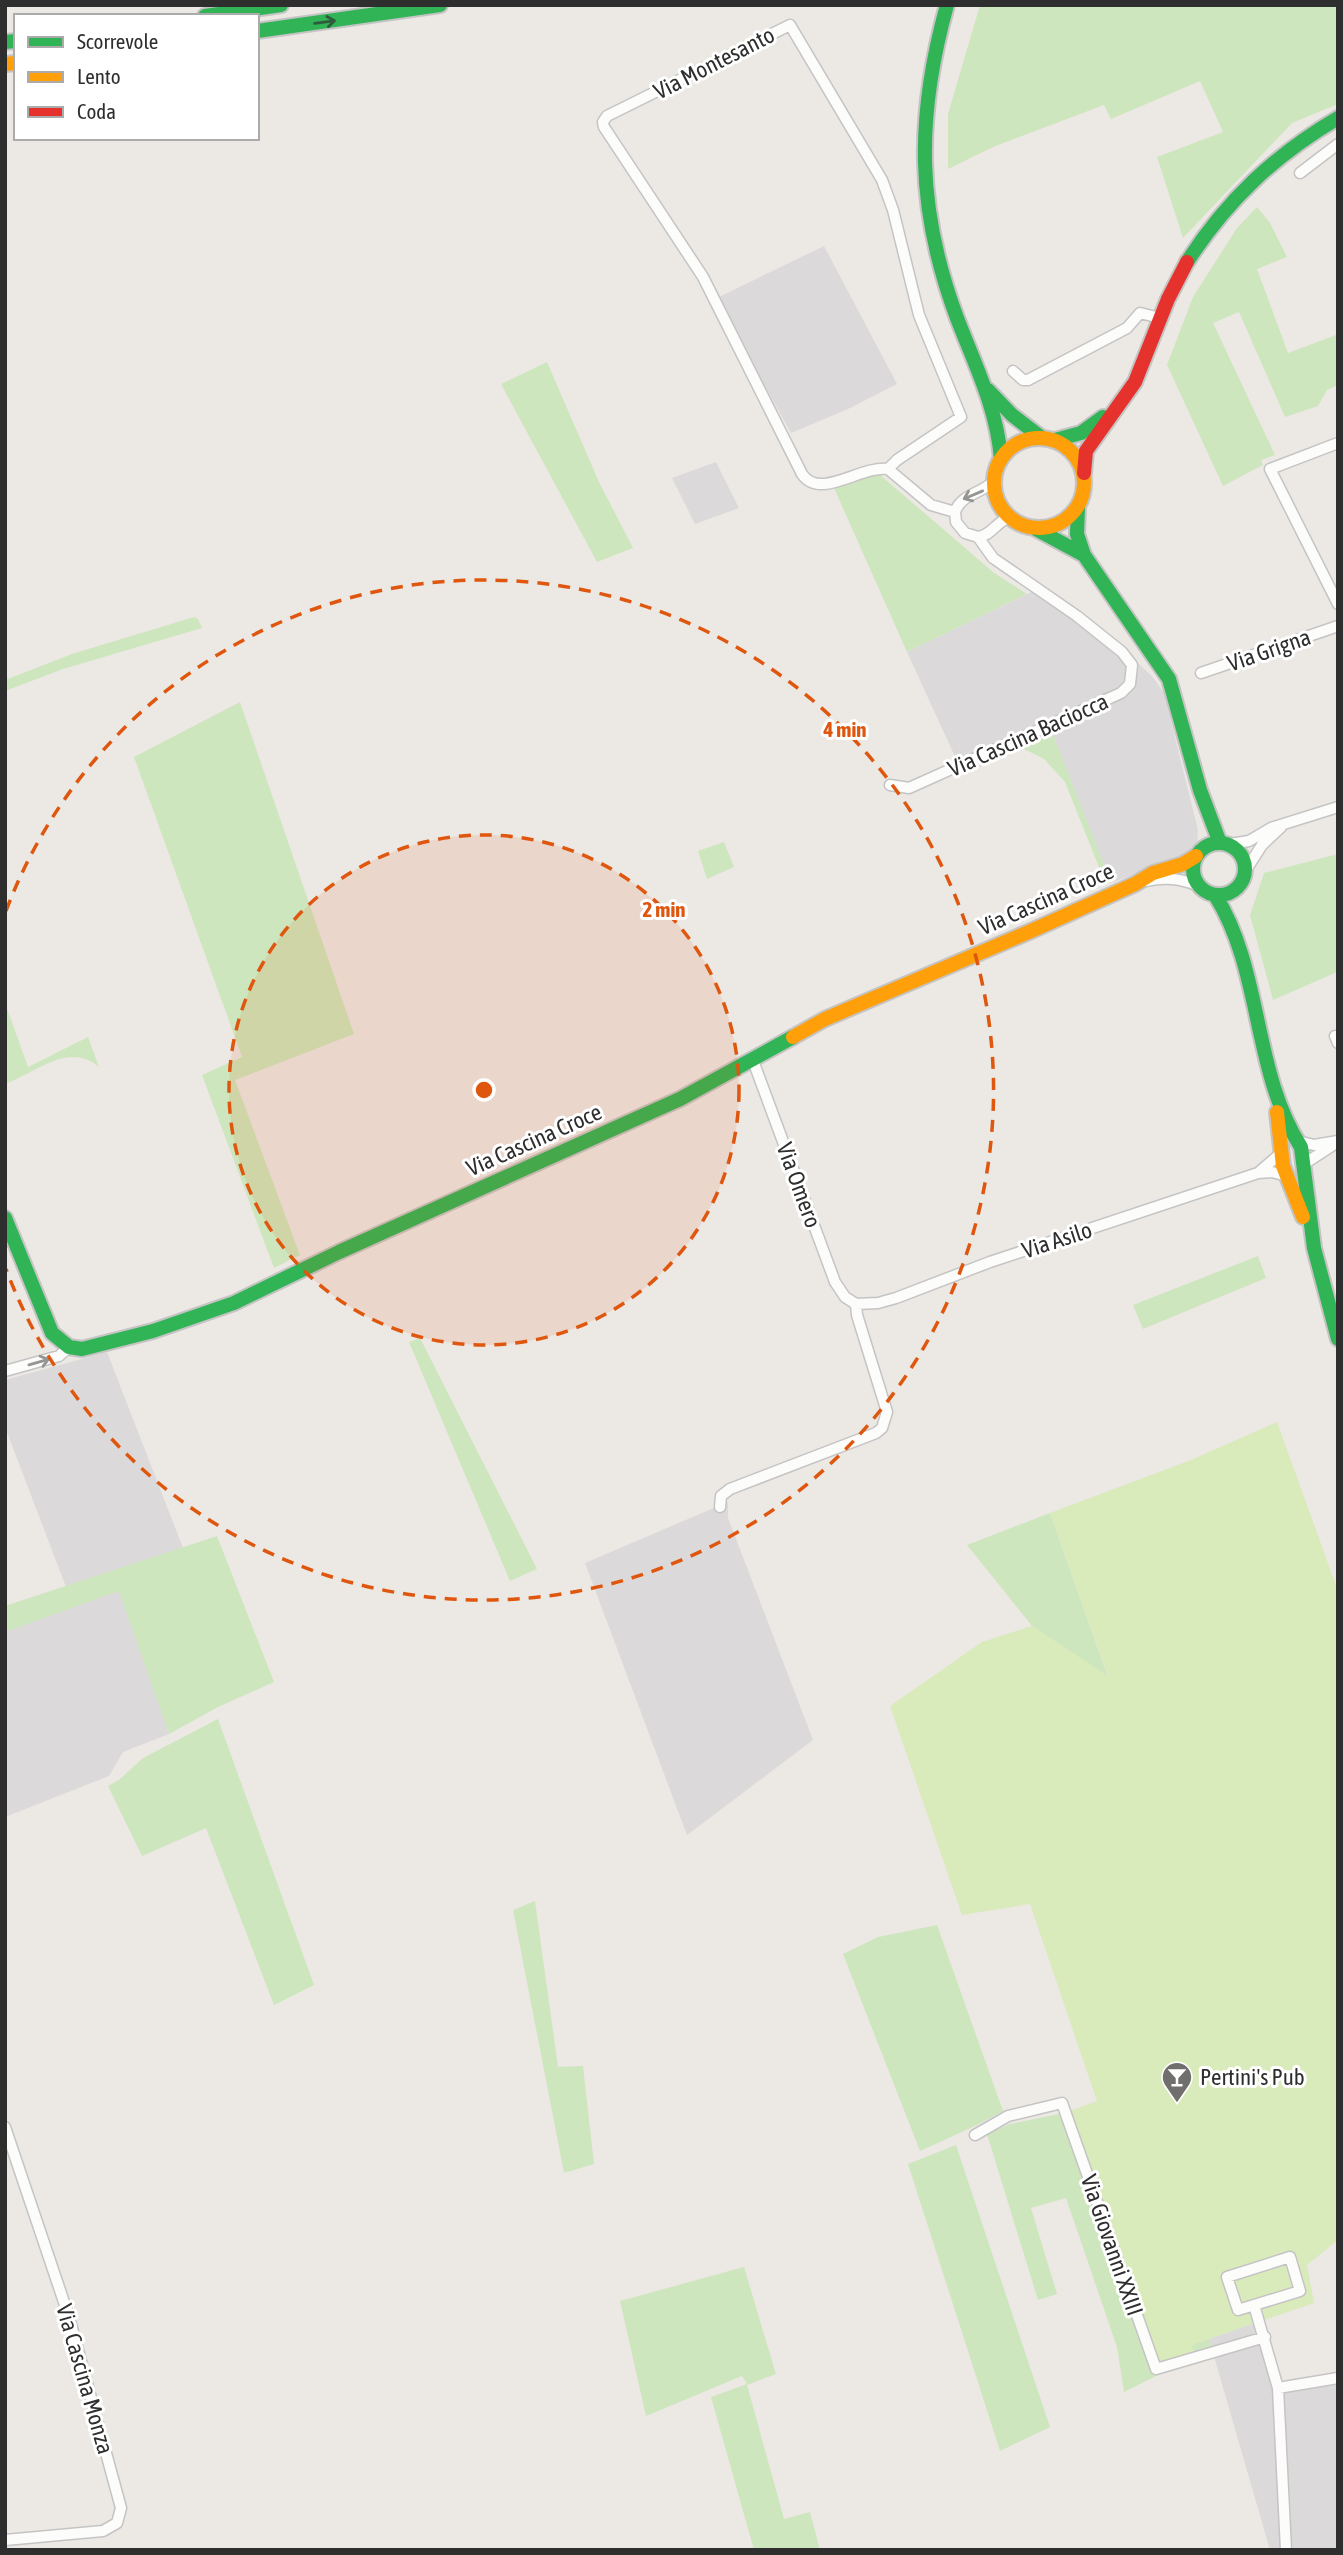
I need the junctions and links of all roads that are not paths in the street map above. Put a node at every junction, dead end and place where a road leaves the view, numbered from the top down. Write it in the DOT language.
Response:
graph roads {
  1 [pos="281,5"];
  2 [pos="440,5"];
  3 [pos="947,5"];
  4 [pos="219,14"];
  5 [pos="259,31"];
  6 [pos="1338,118"];
  7 [pos="1338,144"];
  8 [pos="1300,173"];
  9 [pos="1160,318"];
  10 [pos="1013,371"];
  11 [pos="987,389"];
  12 [pos="1123,400"];
  13 [pos="1049,439"];
  14 [pos="1338,443"];
  15 [pos="1001,459"];
  16 [pos="888,469"];
  17 [pos="1084,473"];
  18 [pos="994,481"];
  19 [pos="1078,508"];
  20 [pos="955,512"];
  21 [pos="1009,517"];
  22 [pos="1035,528"];
  23 [pos="989,533"];
  24 [pos="978,537"];
  25 [pos="988,552"];
  26 [pos="1084,555"];
  27 [pos="1338,604"];
  28 [pos="1338,626"];
  29 [pos="1201,673"];
  30 [pos="890,785"];
  31 [pos="1200,790"];
  32 [pos="1338,807"];
  33 [pos="1284,824"];
  34 [pos="1225,844"];
  35 [pos="1199,853"];
  36 [pos="1246,870"];
  37 [pos="1138,883"];
  38 [pos="1199,886"];
  39 [pos="1235,890"];
  40 [pos="1215,895"];
  41 [pos="1237,941"];
  42 [pos="752,1058"];
  43 [pos="1274,1087"];
  44 [pos="1298,1141"];
  45 [pos="1338,1142"];
  46 [pos="1281,1153"];
  47 [pos="1304,1164"];
  48 [pos="1258,1173"];
  49 [pos="1287,1176"];
  50 [pos="5,1218"];
  51 [pos="1314,1248"];
  52 [pos="856,1304"];
  53 [pos="1338,1339"];
  54 [pos="69,1347"];
  55 [pos="5,1371"];
  56 [pos="719,1507"];
  57 [pos="5,2127"];
  58 [pos="975,2134"];
  59 [pos="1254,2305"];
  60 [pos="1265,2337"];
  61 [pos="1338,2378"];
  62 [pos="1278,2388"];
  63 [pos="5,2540"];
  64 [pos="1286,2550"];
  1 -- 4 [label="main road"];
  5 -- 2 [label="main road, one-way"];
  3 -- 11 [label="main road"];
  6 -- 9 [label="main road"];
  7 -- 8 [label="street"];
  9 -- 10 [label="street"];
  9 -- 12 [label="main road"];
  11 -- 13 [label="main road"];
  11 -- 15 [label="main road"];
  12 -- 13 [label="main road"];
  12 -- 17 [label="main road"];
  13 -- 15 [label="main road"];
  13 -- 17 [label="main road"];
  14 -- 27 [label="street"];
  15 -- 18 [label="main road"];
  16 -- 16 [label="street, Via Montesanto"];
  16 -- 20 [label="street, Via Cascina Baciocca"];
  17 -- 19 [label="main road"];
  18 -- 20 [label="street, one-way"];
  18 -- 21 [label="main road"];
  19 -- 22 [label="main road"];
  19 -- 26 [label="main road"];
  20 -- 24 [label="street, Via Cascina Baciocca"];
  21 -- 22 [label="main road"];
  21 -- 23 [label="street"];
  22 -- 26 [label="main road"];
  23 -- 24 [label="street"];
  23 -- 25 [label="street"];
  24 -- 25 [label="street, Via Cascina Baciocca"];
  25 -- 30 [label="street, Via Cascina Baciocca"];
  26 -- 31 [label="main road"];
  28 -- 29 [label="street, Via Grigna"];
  31 -- 34 [label="main road"];
  31 -- 35 [label="main road"];
  32 -- 33 [label="street"];
  33 -- 34 [label="street"];
  33 -- 36 [label="street"];
  34 -- 35 [label="main road"];
  34 -- 36 [label="main road"];
  35 -- 37 [label="main road, Via Cascina Croce"];
  35 -- 38 [label="main road"];
  36 -- 39 [label="main road"];
  37 -- 38 [label="street, Via Cascina Croce"];
  37 -- 42 [label="main road, Via Cascina Croce"];
  38 -- 40 [label="main road"];
  39 -- 40 [label="main road"];
  39 -- 41 [label="main road"];
  40 -- 41 [label="main road"];
  41 -- 43 [label="main road"];
  42 -- 52 [label="street, Via Omero"];
  42 -- 54 [label="main road, Via Cascina Croce"];
  43 -- 44 [label="main road"];
  43 -- 46 [label="main road"];
  44 -- 45 [label="street"];
  44 -- 47 [label="main road"];
  45 -- 47 [label="street"];
  46 -- 48 [label="street, Via Asilo"];
  46 -- 49 [label="main road"];
  47 -- 51 [label="main road"];
  48 -- 49 [label="street, Via Asilo"];
  48 -- 52 [label="street, Via Asilo"];
  49 -- 51 [label="main road"];
  50 -- 54 [label="main road"];
  51 -- 53 [label="main road"];
  52 -- 56 [label="street"];
  55 -- 54 [label="street, one-way"];
  57 -- 63 [label="street, Via Cascina Monza"];
  58 -- 60 [label="street, Via Giovanni XXIII"];
  59 -- 59 [label="street"];
  59 -- 60 [label="street"];
  60 -- 62 [label="street"];
  61 -- 62 [label="street"];
  62 -- 64 [label="street"];
}
